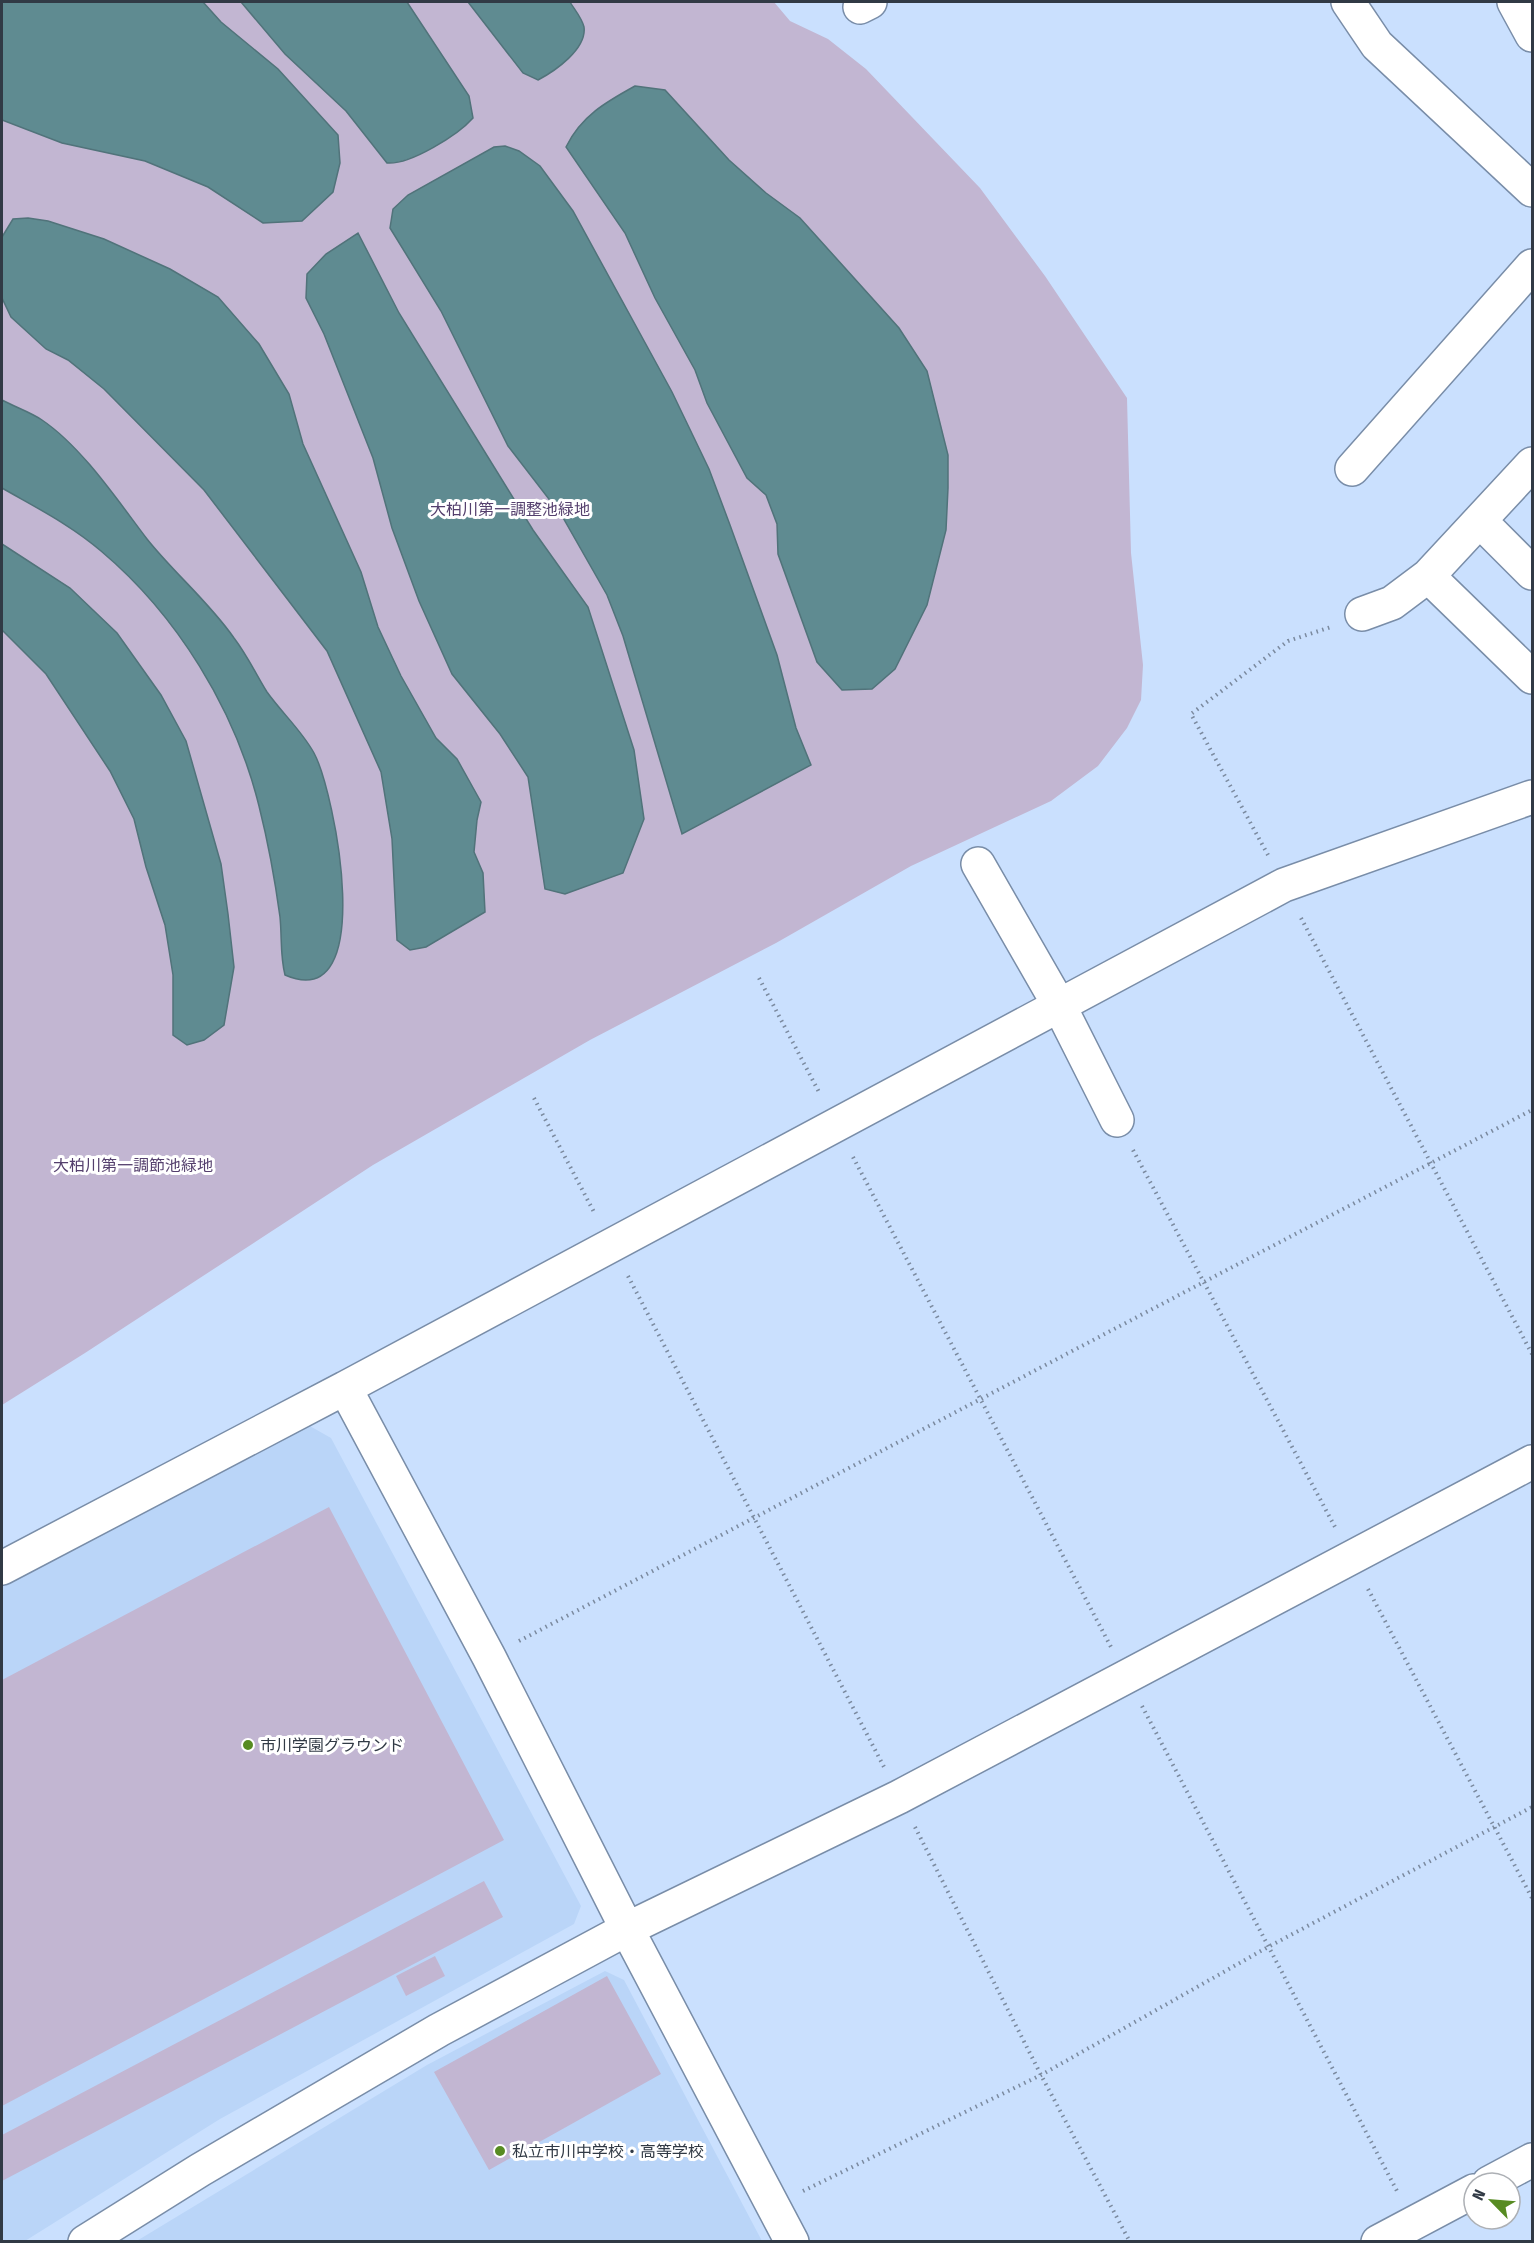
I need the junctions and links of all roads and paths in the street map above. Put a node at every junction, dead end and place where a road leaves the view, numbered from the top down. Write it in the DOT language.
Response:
graph roads {
  1 [pos="1348,2"];
  2 [pos="1514,2"];
  3 [pos="1533,35"];
  4 [pos="1533,190"];
  5 [pos="1533,266"];
  6 [pos="1533,464"];
  7 [pos="1352,469"];
  8 [pos="1480,521"];
  9 [pos="1533,573"];
  10 [pos="1428,576"];
  11 [pos="1362,614"];
  12 [pos="1533,677"];
  13 [pos="1533,796"];
  14 [pos="978,864"];
  15 [pos="1284,885"];
  16 [pos="759,978"];
  17 [pos="1059,1005"];
  18 [pos="534,1098"];
  19 [pos="1533,1110"];
  20 [pos="1117,1120"];
  21 [pos="836,1125"];
  22 [pos="1431,1163"];
  23 [pos="612,1246"];
  24 [pos="1206,1281"];
  25 [pos="1533,1354"];
  26 [pos="345,1388"];
  27 [pos="981,1400"];
  28 [pos="1533,1462"];
  29 [pos="754,1518"];
  30 [pos="1352,1558"];
  31 [pos="2,1568"];
  32 [pos="489,1657"];
  33 [pos="1126,1677"];
  34 [pos="899,1797"];
  35 [pos="1533,1807"];
  36 [pos="1495,1827"];
  37 [pos="1533,1898"];
  38 [pos="627,1929"];
  39 [pos="1268,1947"];
  40 [pos="1041,2075"];
  41 [pos="1533,2160"];
  42 [pos="1512,2171"];
  43 [pos="1462,2200"];
  44 [pos="774,2206"];
  45 [pos="1418,2232"];
  46 [pos="85,2241"];
  47 [pos="792,2241"];
  48 [pos="1130,2241"];
  49 [pos="1378,2241"];
  1 -- 4 [label="street"];
  2 -- 3 [label="street"];
  5 -- 7 [label="street"];
  6 -- 8 [label="street"];
  8 -- 9 [label="street"];
  8 -- 10 [label="street"];
  10 -- 11 [label="street"];
  10 -- 12 [label="street"];
  11 -- 15 [label="path"];
  13 -- 15 [label="street"];
  14 -- 17 [label="street"];
  15 -- 17 [label="street"];
  15 -- 22 [label="path"];
  16 -- 21 [label="path"];
  17 -- 20 [label="street"];
  17 -- 21 [label="street"];
  18 -- 23 [label="path"];
  19 -- 22 [label="path"];
  20 -- 24 [label="path"];
  21 -- 23 [label="street"];
  21 -- 27 [label="path"];
  22 -- 24 [label="path"];
  22 -- 25 [label="path"];
  23 -- 26 [label="street"];
  23 -- 29 [label="path"];
  24 -- 27 [label="path"];
  24 -- 30 [label="path"];
  26 -- 31 [label="street"];
  26 -- 32 [label="street"];
  27 -- 29 [label="path"];
  27 -- 33 [label="path"];
  28 -- 30 [label="street"];
  29 -- 32 [label="path"];
  29 -- 34 [label="path"];
  30 -- 33 [label="street"];
  30 -- 36 [label="path"];
  32 -- 38 [label="street"];
  33 -- 34 [label="street"];
  33 -- 39 [label="path"];
  34 -- 38 [label="street"];
  34 -- 40 [label="path"];
  35 -- 36 [label="path"];
  36 -- 37 [label="path"];
  36 -- 39 [label="path"];
  38 -- 44 [label="street"];
  38 -- 46 [label="street"];
  39 -- 40 [label="path"];
  39 -- 45 [label="path"];
  40 -- 44 [label="path"];
  40 -- 48 [label="path"];
  41 -- 42 [label="street"];
  43 -- 45 [label="street"];
  44 -- 47 [label="street"];
  45 -- 49 [label="street"];
}
